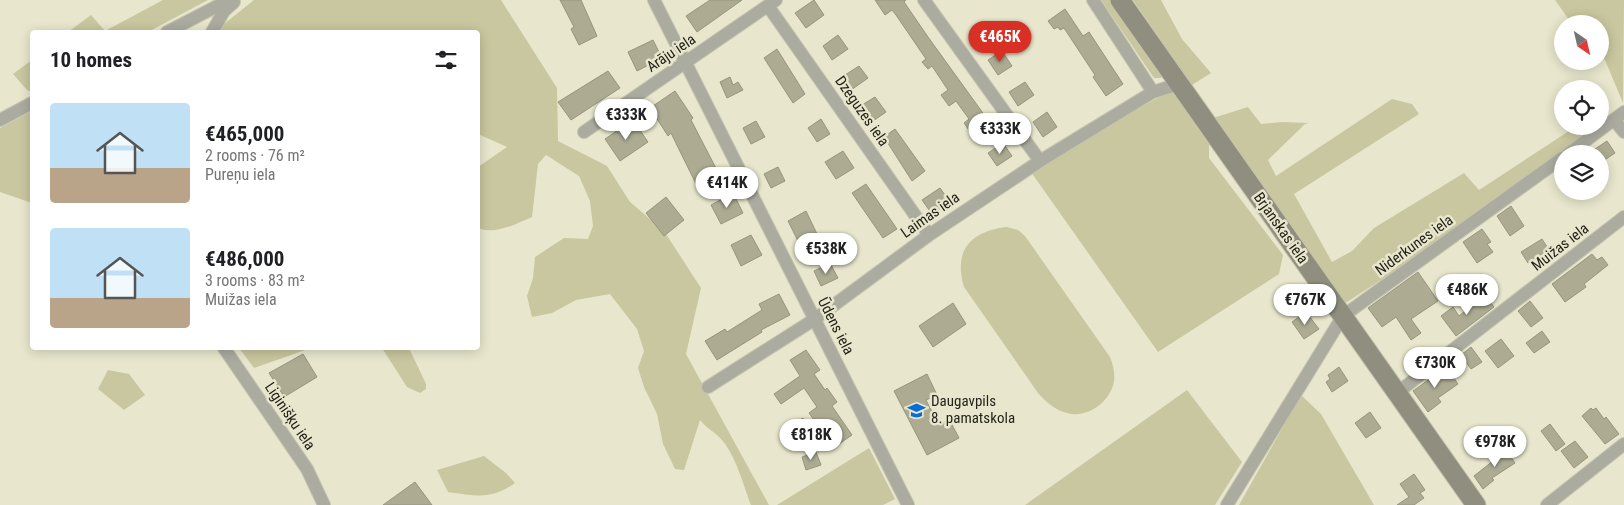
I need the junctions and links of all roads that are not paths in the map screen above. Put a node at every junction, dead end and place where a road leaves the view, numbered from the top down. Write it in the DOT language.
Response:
graph roads {
  1 [pos="229,0"];
  2 [pos="236,0"];
  3 [pos="654,0"];
  4 [pos="924,0"];
  5 [pos="1093,0"];
  6 [pos="1120,0"];
  7 [pos="772,3"];
  8 [pos="171,30"];
  9 [pos="213,30"];
  10 [pos="685,63"];
  11 [pos="1179,84"];
  12 [pos="1153,92"];
  13 [pos="30,104"];
  14 [pos="1619,116"];
  15 [pos="0,120"];
  16 [pos="584,132"];
  17 [pos="1624,132"];
  18 [pos="1580,145"];
  19 [pos="1040,161"];
  20 [pos="1554,164"];
  21 [pos="1624,218"];
  22 [pos="929,235"];
  23 [pos="1342,316"];
  24 [pos="815,319"];
  25 [pos="225,350"];
  26 [pos="708,387"];
  27 [pos="1397,394"];
  28 [pos="1624,444"];
  29 [pos="324,505"];
  30 [pos="908,505"];
  31 [pos="1227,505"];
  32 [pos="1476,505"];
  33 [pos="1546,505"];
  1 -- 8 [label="street"];
  2 -- 9 [label="street"];
  3 -- 10 [label="street, Ūdens iela"];
  4 -- 19 [label="street"];
  5 -- 12 [label="street"];
  6 -- 11 [label="main road, Brjanskas iela"];
  7 -- 10 [label="street, Arāju iela"];
  7 -- 22 [label="street, Dzeguzes iela"];
  10 -- 16 [label="street, Arāju iela"];
  10 -- 24 [label="street, Ūdens iela"];
  11 -- 12 [label="street, Laimas iela"];
  11 -- 23 [label="main road, Brjanskas iela"];
  12 -- 19 [label="street, Laimas iela"];
  13 -- 15 [label="street"];
  14 -- 17 [label="street"];
  14 -- 18 [label="street"];
  19 -- 22 [label="street, Laimas iela"];
  20 -- 23 [label="street, Niderkunes iela"];
  21 -- 27 [label="street, Muižas iela"];
  22 -- 24 [label="street, Laimas iela"];
  23 -- 27 [label="main road, Brjanskas iela"];
  23 -- 31 [label="street, Niderkunes iela"];
  24 -- 26 [label="street, Laimas iela"];
  24 -- 30 [label="street, Ūdens iela"];
  25 -- 29 [label="street, Liginišķu iela"];
  27 -- 32 [label="main road, Brjanskas iela"];
  28 -- 33 [label="street"];
}
